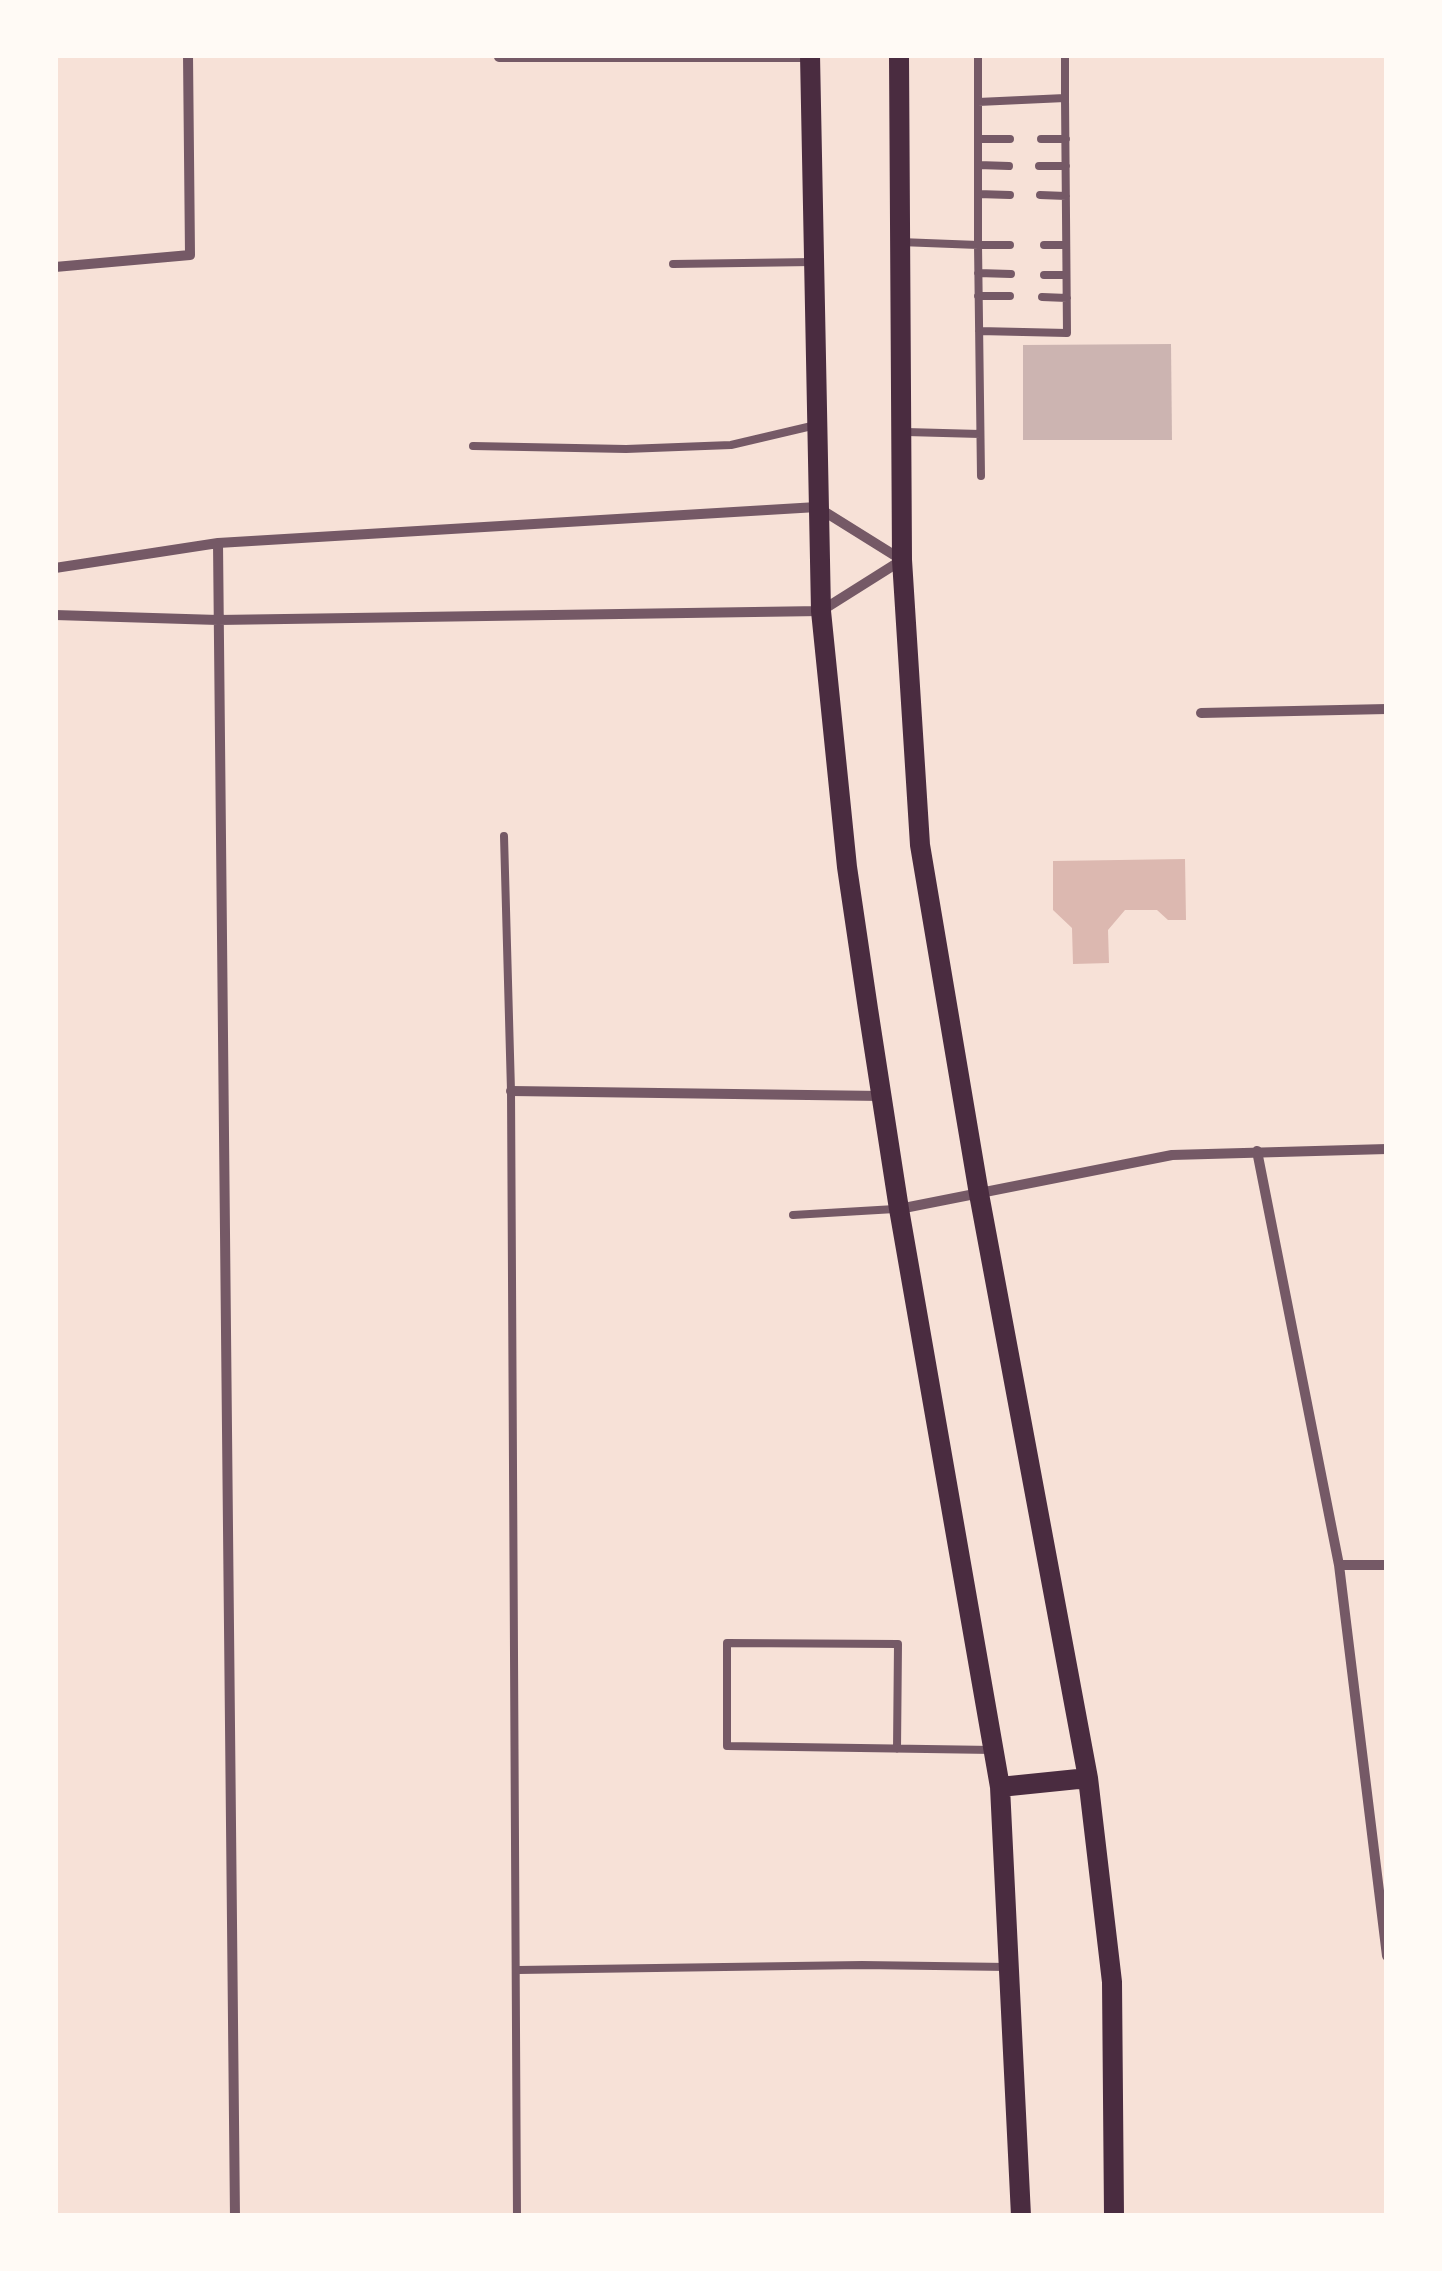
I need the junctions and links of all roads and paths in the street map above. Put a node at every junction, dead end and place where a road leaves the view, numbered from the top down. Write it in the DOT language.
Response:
graph roads {
  1 [pos="188,55"];
  2 [pos="900,55"];
  3 [pos="978,55"];
  4 [pos="1065,55"];
  5 [pos="810,56"];
  6 [pos="499,57"];
  7 [pos="1065,98"];
  8 [pos="978,102"];
  9 [pos="978,138"];
  10 [pos="1010,138"];
  11 [pos="1041,138"];
  12 [pos="1066,138"];
  13 [pos="978,165"];
  14 [pos="1009,166"];
  15 [pos="1039,166"];
  16 [pos="1066,166"];
  17 [pos="978,194"];
  18 [pos="1010,195"];
  19 [pos="1040,196"];
  20 [pos="1066,196"];
  21 [pos="900,242"];
  22 [pos="978,244"];
  23 [pos="1010,244"];
  24 [pos="1044,244"];
  25 [pos="1066,245"];
  26 [pos="813,262"];
  27 [pos="673,264"];
  28 [pos="55,267"];
  29 [pos="978,273"];
  30 [pos="1011,274"];
  31 [pos="1044,275"];
  32 [pos="1066,276"];
  33 [pos="978,296"];
  34 [pos="1010,296"];
  35 [pos="1042,298"];
  36 [pos="1067,298"];
  37 [pos="979,330"];
  38 [pos="816,426"];
  39 [pos="901,432"];
  40 [pos="980,434"];
  41 [pos="473,446"];
  42 [pos="980,476"];
  43 [pos="817,507"];
  44 [pos="218,543"];
  45 [pos="902,560"];
  46 [pos="55,568"];
  47 [pos="822,611"];
  48 [pos="55,616"];
  49 [pos="218,620"];
  50 [pos="1387,709"];
  51 [pos="1201,713"];
  52 [pos="504,836"];
  53 [pos="511,1091"];
  54 [pos="882,1096"];
  55 [pos="1387,1148"];
  56 [pos="1257,1152"];
  57 [pos="979,1194"];
  58 [pos="899,1209"];
  59 [pos="793,1216"];
  60 [pos="1387,1564"];
  61 [pos="1339,1565"];
  62 [pos="896,1749"];
  63 [pos="993,1750"];
  64 [pos="1088,1778"];
  65 [pos="1000,1788"];
  66 [pos="1387,1956"];
  67 [pos="1010,1967"];
  68 [pos="518,1970"];
  69 [pos="235,2216"];
  70 [pos="517,2216"];
  71 [pos="1021,2216"];
  72 [pos="1114,2216"];
  1 -- 28 [label="street"];
  2 -- 21 [label="main road"];
  3 -- 8 [label="lane"];
  4 -- 7 [label="lane"];
  5 -- 6 [label="street"];
  5 -- 26 [label="main road"];
  7 -- 8 [label="lane"];
  7 -- 12 [label="lane"];
  8 -- 9 [label="lane"];
  9 -- 10 [label="lane"];
  9 -- 13 [label="lane"];
  11 -- 12 [label="lane"];
  12 -- 16 [label="lane"];
  13 -- 14 [label="lane"];
  13 -- 17 [label="lane"];
  15 -- 16 [label="lane"];
  16 -- 20 [label="lane"];
  17 -- 18 [label="lane"];
  17 -- 22 [label="lane"];
  19 -- 20 [label="lane"];
  20 -- 25 [label="lane"];
  21 -- 22 [label="lane"];
  21 -- 39 [label="main road"];
  22 -- 23 [label="lane"];
  22 -- 29 [label="lane"];
  24 -- 25 [label="lane"];
  25 -- 32 [label="lane"];
  26 -- 27 [label="lane"];
  26 -- 38 [label="main road"];
  29 -- 30 [label="lane"];
  29 -- 33 [label="lane"];
  31 -- 32 [label="lane"];
  32 -- 36 [label="lane"];
  33 -- 34 [label="lane"];
  33 -- 37 [label="lane"];
  35 -- 36 [label="lane"];
  36 -- 37 [label="lane"];
  37 -- 40 [label="lane"];
  38 -- 41 [label="lane"];
  38 -- 43 [label="main road"];
  39 -- 40 [label="lane"];
  39 -- 45 [label="main road"];
  40 -- 42 [label="lane"];
  43 -- 44 [label="street"];
  43 -- 45 [label="street"];
  43 -- 47 [label="main road"];
  44 -- 46 [label="street"];
  44 -- 49 [label="street"];
  45 -- 47 [label="street"];
  45 -- 57 [label="main road"];
  47 -- 49 [label="street"];
  47 -- 54 [label="main road"];
  48 -- 49 [label="street"];
  49 -- 69 [label="street"];
  50 -- 51 [label="street"];
  52 -- 53 [label="lane"];
  53 -- 54 [label="street"];
  53 -- 68 [label="lane"];
  54 -- 58 [label="main road"];
  55 -- 56 [label="street"];
  56 -- 57 [label="street"];
  56 -- 61 [label="street"];
  57 -- 58 [label="street"];
  57 -- 64 [label="main road"];
  58 -- 59 [label="lane"];
  58 -- 63 [label="main road"];
  60 -- 61 [label="street"];
  61 -- 66 [label="street"];
  62 -- 62 [label="lane"];
  62 -- 63 [label="lane"];
  63 -- 65 [label="main road"];
  64 -- 65 [label="main road"];
  64 -- 72 [label="main road"];
  65 -- 67 [label="main road"];
  67 -- 68 [label="lane"];
  67 -- 71 [label="main road"];
  68 -- 70 [label="lane"];
}
